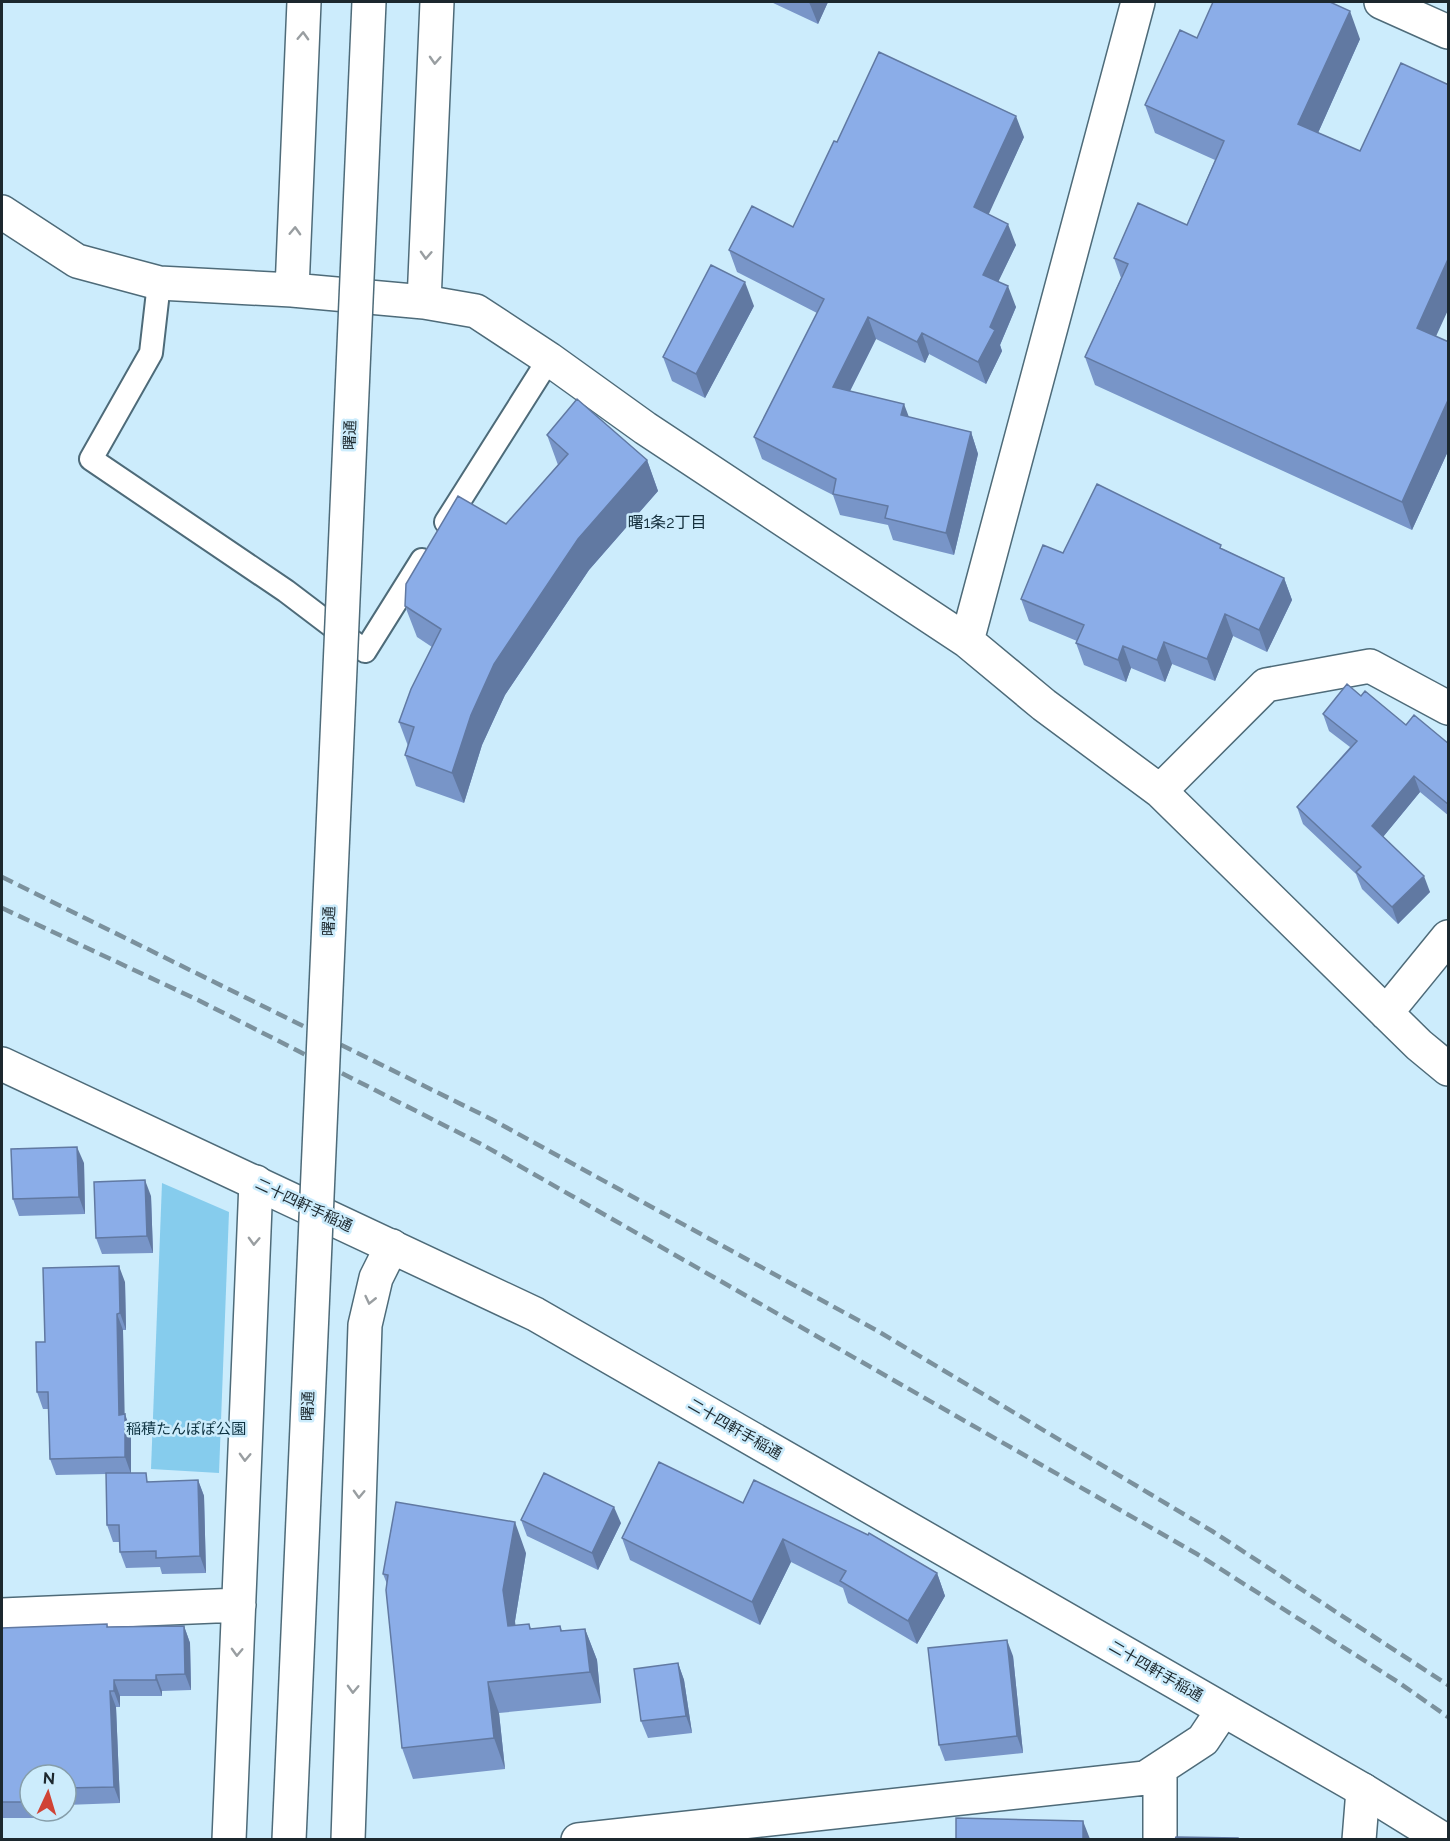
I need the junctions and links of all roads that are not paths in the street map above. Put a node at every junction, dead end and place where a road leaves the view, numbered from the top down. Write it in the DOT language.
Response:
graph roads {
  1 [pos="304,2"];
  2 [pos="369,2"];
  3 [pos="437,2"];
  4 [pos="1138,2"];
  5 [pos="1381,2"];
  6 [pos="1449,32"];
  7 [pos="2,212"];
  8 [pos="159,283"];
  9 [pos="292,290"];
  10 [pos="424,302"];
  11 [pos="549,359"];
  12 [pos="967,641"];
  13 [pos="1449,708"];
  14 [pos="1160,791"];
  15 [pos="1449,937"];
  16 [pos="1386,1013"];
  17 [pos="2,1064"];
  18 [pos="1449,1069"];
  19 [pos="256,1182"];
  20 [pos="392,1246"];
  21 [pos="239,1605"];
  22 [pos="2,1615"];
  23 [pos="1223,1710"];
  24 [pos="1160,1768"];
  25 [pos="1363,1790"];
  26 [pos="229,1839"];
  27 [pos="289,1839"];
  28 [pos="348,1839"];
  29 [pos="578,1839"];
  30 [pos="1160,1839"];
  31 [pos="1359,1839"];
  32 [pos="1444,1839"];
  9 -- 1 [label="street, one-way"];
  2 -- 27 [label="street, 曙通, bridge"];
  3 -- 10 [label="street, one-way"];
  4 -- 12 [label="street"];
  5 -- 6 [label="street"];
  7 -- 8 [label="street"];
  8 -- 9 [label="street"];
  8 -- 11 [label="lane"];
  9 -- 10 [label="street"];
  10 -- 11 [label="street"];
  11 -- 12 [label="street"];
  12 -- 14 [label="street"];
  13 -- 14 [label="street"];
  14 -- 16 [label="street"];
  15 -- 16 [label="street"];
  16 -- 18 [label="street"];
  17 -- 19 [label="street, 二十四軒手稲通"];
  19 -- 20 [label="street, 二十四軒手稲通"];
  19 -- 21 [label="street, one-way"];
  20 -- 23 [label="street, 二十四軒手稲通"];
  20 -- 28 [label="street, one-way"];
  21 -- 22 [label="street"];
  21 -- 26 [label="street, one-way"];
  23 -- 24 [label="street"];
  23 -- 25 [label="street, 二十四軒手稲通"];
  24 -- 29 [label="street"];
  24 -- 30 [label="street"];
  25 -- 31 [label="street"];
  25 -- 32 [label="street, 二十四軒手稲通"];
}
